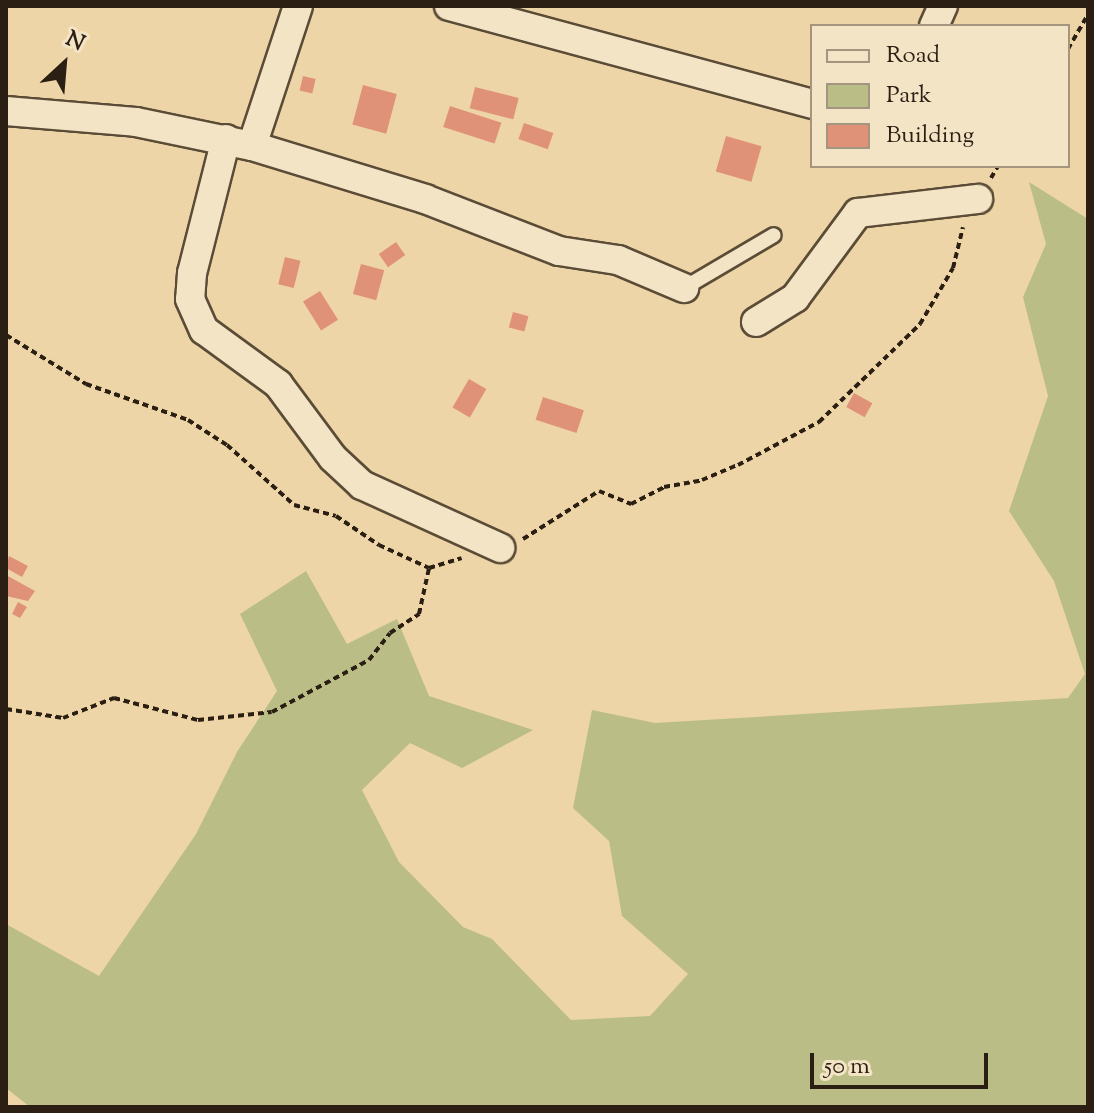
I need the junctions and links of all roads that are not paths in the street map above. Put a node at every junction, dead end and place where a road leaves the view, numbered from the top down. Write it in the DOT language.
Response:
graph roads {
  1 [pos="298,6"];
  2 [pos="449,6"];
  3 [pos="810,103"];
  4 [pos="6,111"];
  5 [pos="239,142"];
  6 [pos="978,199"];
  7 [pos="774,235"];
  8 [pos="684,288"];
  9 [pos="756,322"];
  10 [pos="500,548"];
  1 -- 5 [label="street"];
  2 -- 3 [label="street"];
  4 -- 5 [label="street"];
  5 -- 8 [label="street"];
  5 -- 10 [label="street"];
  6 -- 9 [label="street"];
  7 -- 8 [label="lane"];
}
